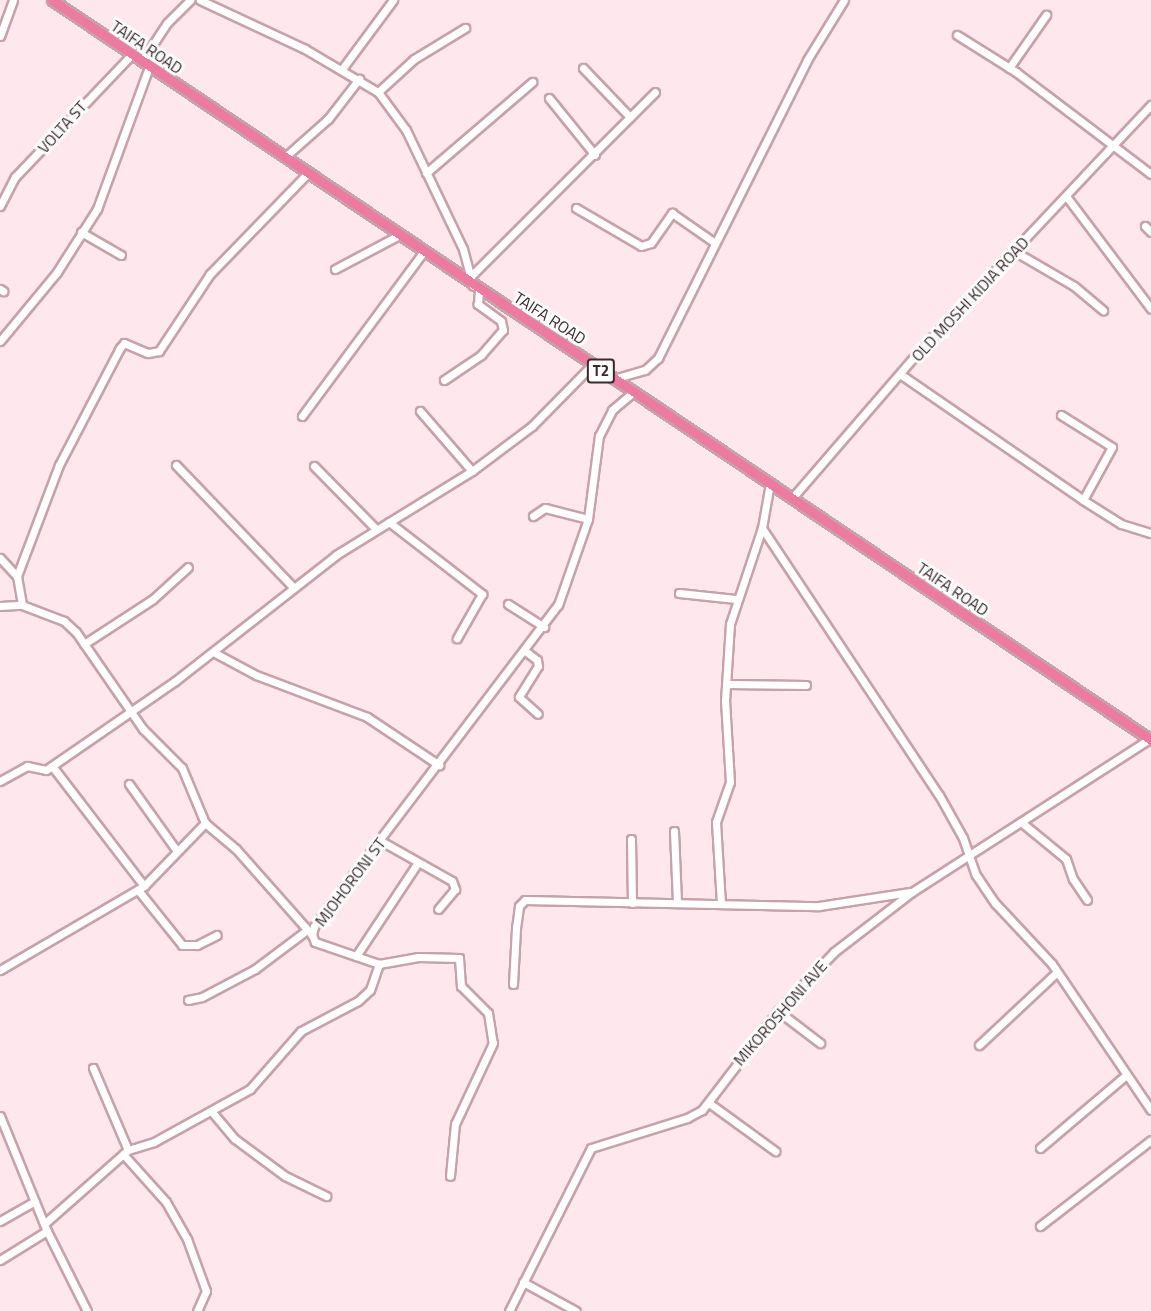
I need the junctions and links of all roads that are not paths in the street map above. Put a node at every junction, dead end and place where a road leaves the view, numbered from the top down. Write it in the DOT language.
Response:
graph roads {
  1 [pos="13,0"];
  2 [pos="52,0"];
  3 [pos="190,0"];
  4 [pos="200,0"];
  5 [pos="393,0"];
  6 [pos="844,0"];
  7 [pos="1046,15"];
  8 [pos="465,28"];
  9 [pos="957,34"];
  10 [pos="0,36"];
  11 [pos="132,54"];
  12 [pos="145,64"];
  13 [pos="583,68"];
  14 [pos="1009,68"];
  15 [pos="342,69"];
  16 [pos="359,79"];
  17 [pos="532,82"];
  18 [pos="378,92"];
  19 [pos="655,92"];
  20 [pos="549,98"];
  21 [pos="1151,105"];
  22 [pos="630,117"];
  23 [pos="1113,144"];
  24 [pos="595,155"];
  25 [pos="285,158"];
  26 [pos="308,173"];
  27 [pos="426,173"];
  28 [pos="1151,174"];
  29 [pos="1066,196"];
  30 [pos="0,206"];
  31 [pos="576,208"];
  32 [pos="81,232"];
  33 [pos="401,234"];
  34 [pos="715,243"];
  35 [pos="424,251"];
  36 [pos="1014,251"];
  37 [pos="121,255"];
  38 [pos="335,269"];
  39 [pos="475,284"];
  40 [pos="1151,309"];
  41 [pos="1103,310"];
  42 [pos="0,341"];
  43 [pos="593,364"];
  44 [pos="900,374"];
  45 [pos="613,379"];
  46 [pos="444,381"];
  47 [pos="632,393"];
  48 [pos="420,411"];
  49 [pos="1061,415"];
  50 [pos="302,416"];
  51 [pos="176,465"];
  52 [pos="314,466"];
  53 [pos="472,471"];
  54 [pos="770,483"];
  55 [pos="793,497"];
  56 [pos="1083,500"];
  57 [pos="533,516"];
  58 [pos="588,519"];
  59 [pos="389,522"];
  60 [pos="375,528"];
  61 [pos="762,528"];
  62 [pos="1151,532"];
  63 [pos="0,558"];
  64 [pos="188,567"];
  65 [pos="17,576"];
  66 [pos="293,587"];
  67 [pos="679,593"];
  68 [pos="736,599"];
  69 [pos="508,604"];
  70 [pos="22,605"];
  71 [pos="0,606"];
  72 [pos="544,627"];
  73 [pos="457,638"];
  74 [pos="84,644"];
  75 [pos="524,650"];
  76 [pos="214,652"];
  77 [pos="727,684"];
  78 [pos="806,686"];
  79 [pos="129,712"];
  80 [pos="538,714"];
  81 [pos="1151,739"];
  82 [pos="52,765"];
  83 [pos="439,765"];
  84 [pos="0,781"];
  85 [pos="129,784"];
  86 [pos="1021,822"];
  87 [pos="205,823"];
  88 [pos="674,831"];
  89 [pos="631,838"];
  90 [pos="381,841"];
  91 [pos="177,851"];
  92 [pos="966,857"];
  93 [pos="417,864"];
  94 [pos="141,888"];
  95 [pos="912,892"];
  96 [pos="1087,900"];
  97 [pos="677,902"];
  98 [pos="632,903"];
  99 [pos="721,904"];
  100 [pos="438,909"];
  101 [pos="309,933"];
  102 [pos="217,935"];
  103 [pos="356,956"];
  104 [pos="379,964"];
  105 [pos="0,970"];
  106 [pos="1056,973"];
  107 [pos="513,984"];
  108 [pos="188,1000"];
  109 [pos="778,1011"];
  110 [pos="820,1043"];
  111 [pos="979,1045"];
  112 [pos="93,1068"];
  113 [pos="1125,1076"];
  114 [pos="709,1103"];
  115 [pos="1151,1110"];
  116 [pos="212,1112"];
  117 [pos="0,1116"];
  118 [pos="1151,1140"];
  119 [pos="1040,1149"];
  120 [pos="775,1151"];
  121 [pos="126,1152"];
  122 [pos="450,1176"];
  123 [pos="326,1196"];
  124 [pos="35,1201"];
  125 [pos="0,1221"];
  126 [pos="46,1227"];
  127 [pos="1040,1227"];
  128 [pos="0,1260"];
  129 [pos="523,1282"];
  130 [pos="87,1311"];
  131 [pos="197,1311"];
  132 [pos="508,1311"];
  133 [pos="576,1311"];
  1 -- 10 [label="street"];
  2 -- 11 [label="highway, TAIFA ROAD / T2"];
  3 -- 12 [label="street"];
  4 -- 15 [label="street"];
  5 -- 15 [label="street"];
  6 -- 34 [label="street"];
  7 -- 14 [label="street"];
  8 -- 18 [label="street"];
  9 -- 14 [label="street"];
  11 -- 12 [label="highway, TAIFA ROAD / T2"];
  11 -- 30 [label="street, VOLTA ST"];
  12 -- 25 [label="highway, TAIFA ROAD / T2"];
  12 -- 32 [label="street"];
  13 -- 22 [label="street"];
  14 -- 23 [label="street"];
  15 -- 16 [label="street"];
  16 -- 18 [label="street"];
  16 -- 25 [label="street"];
  17 -- 27 [label="street"];
  18 -- 27 [label="street"];
  19 -- 22 [label="street"];
  20 -- 24 [label="street"];
  21 -- 23 [label="street, OLD MOSHI KIDIA ROAD"];
  22 -- 24 [label="street"];
  23 -- 28 [label="street"];
  23 -- 29 [label="street, OLD MOSHI KIDIA ROAD"];
  24 -- 39 [label="street"];
  25 -- 26 [label="highway, TAIFA ROAD / T2"];
  26 -- 33 [label="highway, TAIFA ROAD / T2"];
  26 -- 65 [label="street"];
  27 -- 39 [label="street"];
  29 -- 36 [label="street, OLD MOSHI KIDIA ROAD"];
  29 -- 40 [label="street"];
  31 -- 34 [label="street"];
  32 -- 37 [label="street"];
  32 -- 42 [label="street"];
  33 -- 35 [label="highway, TAIFA ROAD / T2"];
  33 -- 38 [label="street"];
  34 -- 45 [label="street"];
  35 -- 39 [label="highway, TAIFA ROAD / T2"];
  35 -- 50 [label="street"];
  36 -- 41 [label="street"];
  36 -- 44 [label="street, OLD MOSHI KIDIA ROAD"];
  39 -- 43 [label="highway, TAIFA ROAD / T2"];
  39 -- 46 [label="street"];
  43 -- 45 [label="highway, TAIFA ROAD / T2"];
  43 -- 53 [label="street"];
  44 -- 55 [label="street, OLD MOSHI KIDIA ROAD"];
  44 -- 56 [label="street"];
  45 -- 47 [label="highway, TAIFA ROAD / T2"];
  47 -- 54 [label="highway, TAIFA ROAD / T2"];
  47 -- 58 [label="street, MJOHORONI ST"];
  48 -- 53 [label="street"];
  49 -- 56 [label="street"];
  51 -- 66 [label="street"];
  52 -- 60 [label="street"];
  53 -- 59 [label="street"];
  54 -- 55 [label="highway, TAIFA ROAD / T2"];
  54 -- 61 [label="street"];
  55 -- 81 [label="highway, TAIFA ROAD / T2"];
  56 -- 62 [label="street"];
  57 -- 58 [label="street"];
  58 -- 72 [label="street, MJOHORONI ST"];
  59 -- 60 [label="street"];
  59 -- 73 [label="street"];
  60 -- 66 [label="street"];
  61 -- 68 [label="street"];
  61 -- 92 [label="street"];
  63 -- 65 [label="street"];
  64 -- 74 [label="street"];
  65 -- 70 [label="street"];
  66 -- 76 [label="street"];
  67 -- 68 [label="street"];
  68 -- 77 [label="street"];
  69 -- 72 [label="street"];
  70 -- 71 [label="street"];
  70 -- 74 [label="street"];
  72 -- 75 [label="street, MJOHORONI ST"];
  74 -- 79 [label="street"];
  75 -- 80 [label="street"];
  75 -- 83 [label="street, MJOHORONI ST"];
  76 -- 79 [label="street"];
  76 -- 83 [label="street"];
  77 -- 78 [label="street"];
  77 -- 99 [label="street"];
  79 -- 82 [label="street"];
  79 -- 87 [label="street"];
  81 -- 86 [label="street, MIKOROSHONI AVE"];
  82 -- 84 [label="street"];
  82 -- 94 [label="street"];
  83 -- 90 [label="street, MJOHORONI ST"];
  85 -- 91 [label="street"];
  86 -- 92 [label="street, MIKOROSHONI AVE"];
  86 -- 96 [label="street"];
  87 -- 91 [label="street"];
  87 -- 101 [label="street"];
  88 -- 97 [label="street"];
  89 -- 98 [label="street"];
  90 -- 93 [label="street"];
  90 -- 101 [label="street, MJOHORONI ST"];
  91 -- 94 [label="street"];
  92 -- 95 [label="street, MIKOROSHONI AVE"];
  92 -- 106 [label="street"];
  93 -- 100 [label="street"];
  93 -- 103 [label="street"];
  94 -- 102 [label="street"];
  94 -- 105 [label="street"];
  95 -- 99 [label="street"];
  95 -- 109 [label="street, MIKOROSHONI AVE"];
  97 -- 98 [label="street"];
  97 -- 99 [label="street"];
  98 -- 107 [label="street"];
  101 -- 103 [label="street, MJOHORONI ST"];
  101 -- 108 [label="street"];
  103 -- 104 [label="street, MJOHORONI ST"];
  104 -- 116 [label="street"];
  104 -- 122 [label="street"];
  106 -- 111 [label="street"];
  106 -- 113 [label="street"];
  109 -- 110 [label="street"];
  109 -- 114 [label="street, MIKOROSHONI AVE"];
  112 -- 121 [label="street"];
  113 -- 115 [label="street"];
  113 -- 119 [label="street"];
  114 -- 120 [label="street"];
  114 -- 129 [label="street, MIKOROSHONI AVE"];
  116 -- 121 [label="street"];
  116 -- 123 [label="street"];
  117 -- 124 [label="street"];
  118 -- 127 [label="street"];
  121 -- 126 [label="street"];
  121 -- 131 [label="street"];
  124 -- 125 [label="street"];
  124 -- 126 [label="street"];
  126 -- 128 [label="street"];
  126 -- 130 [label="street"];
  129 -- 132 [label="street, MIKOROSHONI AVE"];
  129 -- 133 [label="street"];
}
